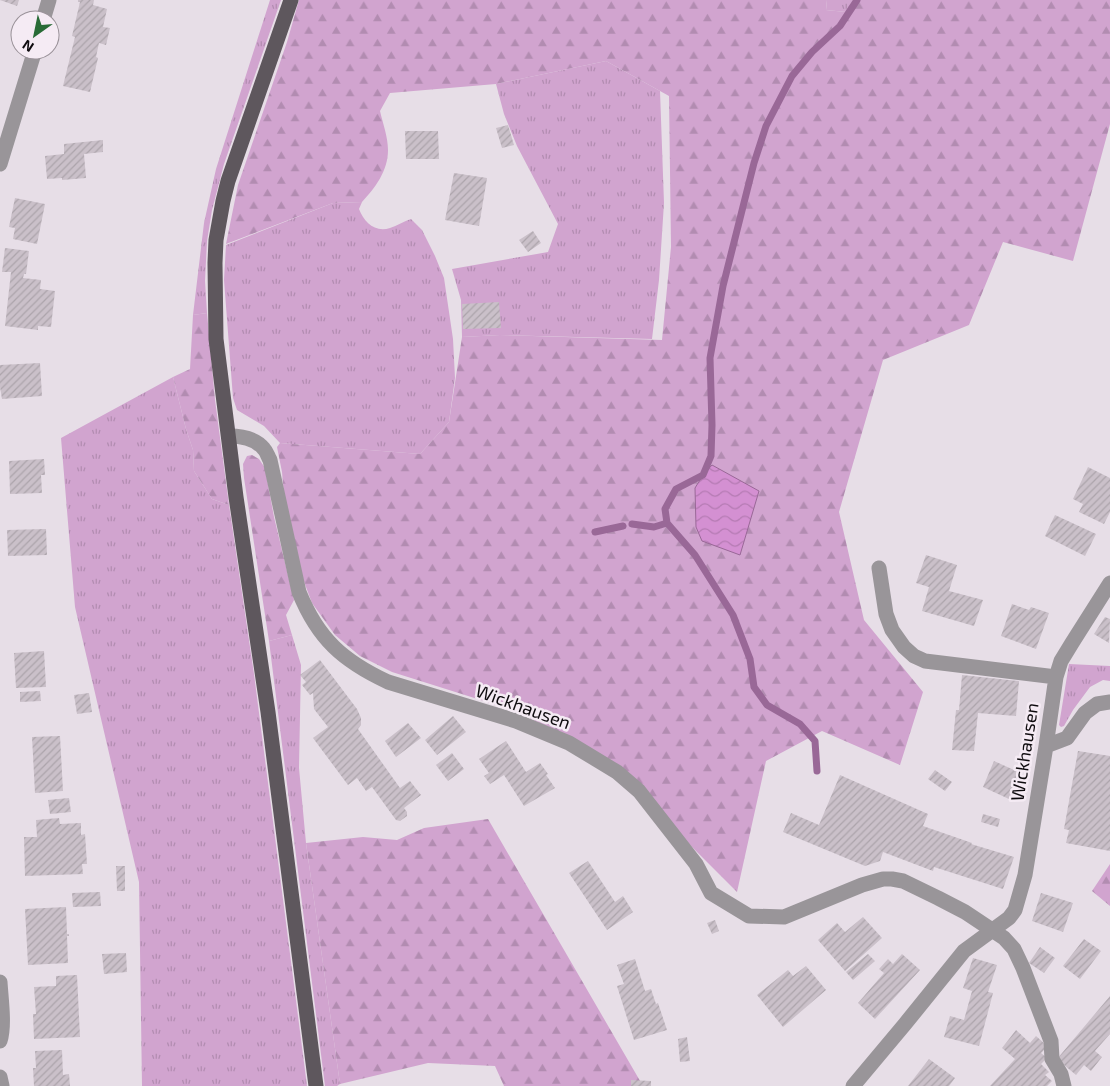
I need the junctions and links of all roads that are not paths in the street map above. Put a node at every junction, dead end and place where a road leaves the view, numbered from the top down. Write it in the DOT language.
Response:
graph roads {
  1 [pos="291,0"];
  2 [pos="31,60"];
  3 [pos="0,164"];
  4 [pos="229,436"];
  5 [pos="879,568"];
  6 [pos="1110,583"];
  7 [pos="1056,677"];
  8 [pos="1110,702"];
  9 [pos="1046,746"];
  10 [pos="992,930"];
  11 [pos="0,982"];
  12 [pos="0,1041"];
  13 [pos="0,1077"];
  14 [pos="2,1086"];
  15 [pos="316,1086"];
  16 [pos="853,1086"];
  17 [pos="1064,1086"];
  1 -- 4 [label="main road"];
  2 -- 3 [label="street"];
  4 -- 10 [label="street, Wickhausen"];
  4 -- 15 [label="main road"];
  5 -- 7 [label="street"];
  6 -- 7 [label="street, Wickhausen"];
  7 -- 9 [label="street, Wickhausen"];
  8 -- 9 [label="street"];
  9 -- 10 [label="street, Wickhausen"];
  10 -- 16 [label="street, Wickhausen"];
  10 -- 17 [label="street, Wickhausen"];
  11 -- 12 [label="street"];
  13 -- 14 [label="street"];
}
